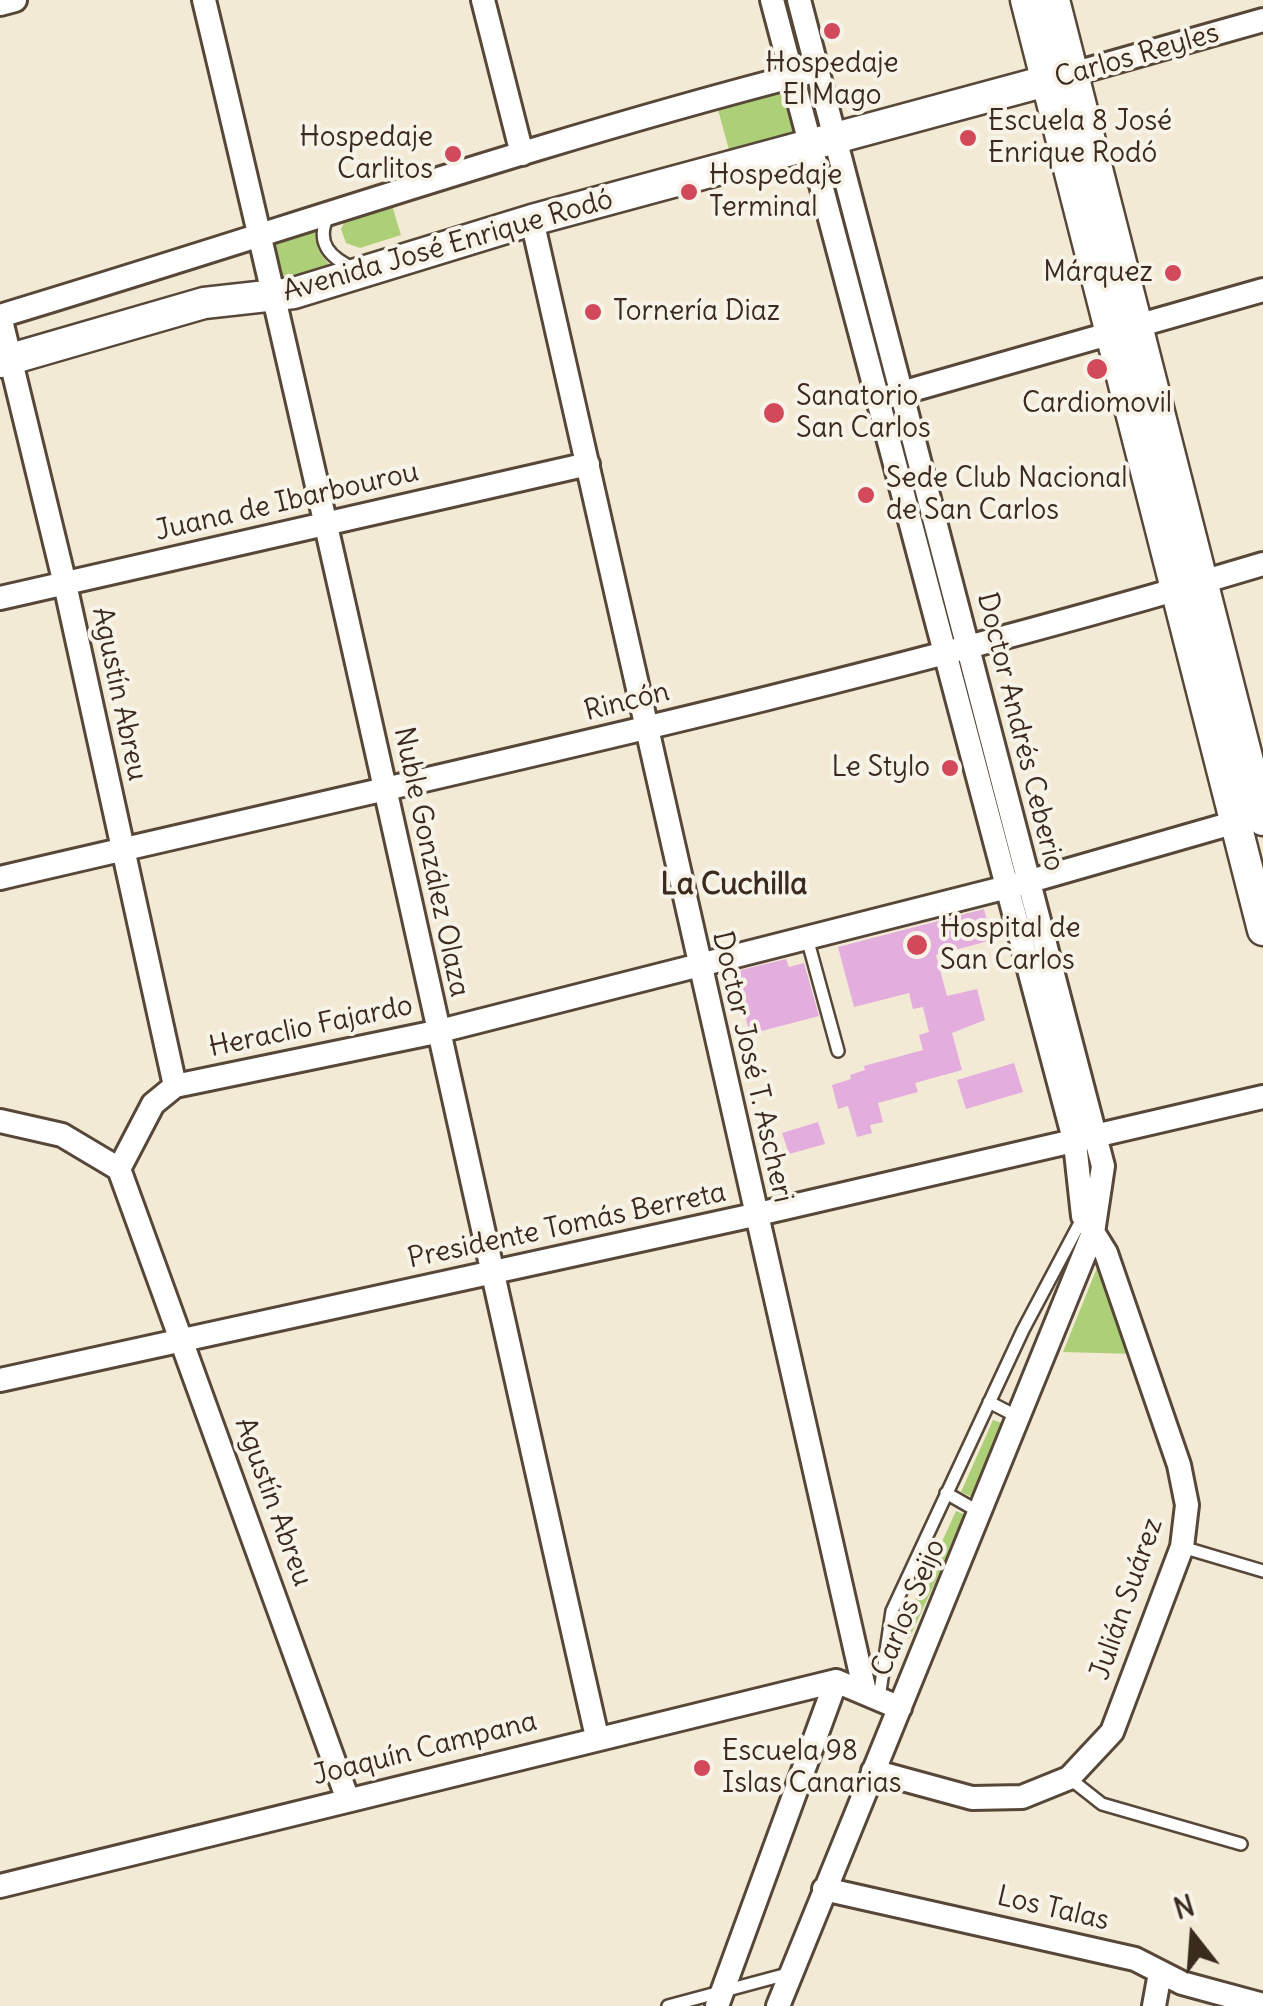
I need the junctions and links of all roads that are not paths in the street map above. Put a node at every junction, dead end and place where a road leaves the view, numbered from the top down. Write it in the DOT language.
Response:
graph roads {
  1 [pos="15,0"];
  2 [pos="204,0"];
  3 [pos="483,0"];
  4 [pos="772,0"];
  5 [pos="799,0"];
  6 [pos="1026,0"];
  7 [pos="1054,0"];
  8 [pos="0,4"];
  9 [pos="1263,20"];
  10 [pos="819,70"];
  11 [pos="792,76"];
  12 [pos="1060,78"];
  13 [pos="823,142"];
  14 [pos="522,154"];
  15 [pos="330,212"];
  16 [pos="532,220"];
  17 [pos="259,232"];
  18 [pos="362,272"];
  19 [pos="1263,290"];
  20 [pos="276,296"];
  21 [pos="0,316"];
  22 [pos="1125,328"];
  23 [pos="5,361"];
  24 [pos="901,393"];
  25 [pos="876,400"];
  26 [pos="588,464"];
  27 [pos="328,523"];
  28 [pos="1263,564"];
  29 [pos="65,584"];
  30 [pos="1189,586"];
  31 [pos="0,598"];
  32 [pos="967,646"];
  33 [pos="944,653"];
  34 [pos="648,729"];
  35 [pos="386,790"];
  36 [pos="1256,818"];
  37 [pos="122,849"];
  38 [pos="0,878"];
  39 [pos="1015,885"];
  40 [pos="1263,930"];
  41 [pos="807,938"];
  42 [pos="698,966"];
  43 [pos="436,1032"];
  44 [pos="838,1052"];
  45 [pos="175,1086"];
  46 [pos="1263,1097"];
  47 [pos="0,1121"];
  48 [pos="1085,1140"];
  49 [pos="119,1169"];
  50 [pos="754,1215"];
  51 [pos="1088,1225"];
  52 [pos="491,1274"];
  53 [pos="1023,1330"];
  54 [pos="182,1340"];
  55 [pos="1050,1342"];
  56 [pos="0,1380"];
  57 [pos="989,1402"];
  58 [pos="1020,1418"];
  59 [pos="946,1494"];
  60 [pos="981,1514"];
  61 [pos="1182,1547"];
  62 [pos="1263,1571"];
  63 [pos="836,1681"];
  64 [pos="881,1699"];
  65 [pos="597,1737"];
  66 [pos="873,1771"];
  67 [pos="1069,1778"];
  68 [pos="348,1800"];
  69 [pos="1241,1844"];
  70 [pos="0,1886"];
  71 [pos="824,1889"];
  72 [pos="791,1972"];
  73 [pos="1160,1973"];
  74 [pos="720,1999"];
  75 [pos="1263,2005"];
  76 [pos="668,2006"];
  77 [pos="778,2006"];
  78 [pos="1154,2006"];
  1 -- 8 [label="street"];
  2 -- 17 [label="street, Nuble González Olaza"];
  3 -- 14 [label="street"];
  4 -- 11 [label="street, Doctor Andrés Ceberio"];
  5 -- 10 [label="street, Doctor Andrés Ceberio"];
  6 -- 12 [label="main road"];
  7 -- 12 [label="main road"];
  9 -- 12 [label="street, Carlos Reyles"];
  10 -- 11 [label="street"];
  10 -- 13 [label="street, Doctor Andrés Ceberio"];
  11 -- 13 [label="street, Doctor Andrés Ceberio"];
  11 -- 14 [label="street"];
  12 -- 13 [label="main road, Carlos Reyles"];
  12 -- 22 [label="main road"];
  13 -- 16 [label="main road, Avenida José Enrique Rodó"];
  13 -- 24 [label="street, Doctor Andrés Ceberio"];
  13 -- 25 [label="street, Doctor Andrés Ceberio"];
  14 -- 15 [label="street"];
  15 -- 17 [label="street"];
  15 -- 18 [label="lane"];
  16 -- 18 [label="main road, Avenida José Enrique Rodó"];
  16 -- 26 [label="street, Doctor José T. Ascheri"];
  17 -- 20 [label="street, Nuble González Olaza"];
  17 -- 21 [label="street"];
  18 -- 20 [label="main road, Avenida José Enrique Rodó"];
  19 -- 22 [label="street"];
  20 -- 23 [label="main road, Avenida José Enrique Rodó"];
  20 -- 27 [label="street, Nuble González Olaza"];
  21 -- 23 [label="street, Agustín Abreu"];
  22 -- 24 [label="street"];
  22 -- 30 [label="main road"];
  23 -- 29 [label="street, Agustín Abreu"];
  24 -- 25 [label="street"];
  24 -- 32 [label="street, Doctor Andrés Ceberio"];
  25 -- 33 [label="street, Doctor Andrés Ceberio"];
  26 -- 27 [label="street, Juana de Ibarbourou"];
  26 -- 34 [label="street, Doctor José T. Ascheri"];
  27 -- 29 [label="street, Juana de Ibarbourou"];
  27 -- 35 [label="street, Nuble González Olaza"];
  28 -- 30 [label="street, Rincón"];
  29 -- 31 [label="street, Juana de Ibarbourou"];
  29 -- 37 [label="street, Agustín Abreu"];
  30 -- 32 [label="street, Rincón"];
  30 -- 36 [label="main road"];
  32 -- 33 [label="street, Rincón"];
  32 -- 39 [label="street, Doctor Andrés Ceberio"];
  33 -- 34 [label="street, Rincón"];
  33 -- 39 [label="street, Doctor Andrés Ceberio"];
  34 -- 35 [label="street, Rincón"];
  34 -- 42 [label="street, Doctor José T. Ascheri"];
  35 -- 37 [label="street, Rincón"];
  35 -- 43 [label="street, Nuble González Olaza"];
  36 -- 39 [label="street, Heraclio Fajardo"];
  36 -- 40 [label="main road"];
  37 -- 38 [label="street, Rincón"];
  37 -- 45 [label="street, Agustín Abreu"];
  39 -- 41 [label="street, Heraclio Fajardo"];
  39 -- 48 [label="street, Doctor Andrés Ceberio"];
  41 -- 42 [label="street, Heraclio Fajardo"];
  41 -- 44 [label="lane"];
  42 -- 43 [label="street, Heraclio Fajardo"];
  42 -- 50 [label="street, Doctor José T. Ascheri"];
  43 -- 45 [label="street, Heraclio Fajardo"];
  43 -- 52 [label="street, Nuble González Olaza"];
  45 -- 49 [label="street"];
  46 -- 48 [label="street, Presidente Tomás Berreta"];
  47 -- 49 [label="street"];
  48 -- 50 [label="street, Presidente Tomás Berreta"];
  48 -- 51 [label="street, Doctor Andrés Ceberio"];
  49 -- 54 [label="street, Agustín Abreu"];
  50 -- 52 [label="street, Presidente Tomás Berreta"];
  50 -- 64 [label="street, Doctor José T. Ascheri"];
  51 -- 53 [label="lane"];
  51 -- 55 [label="street, Carlos Seijo"];
  51 -- 61 [label="street, Julián Suárez"];
  52 -- 54 [label="street, Presidente Tomás Berreta"];
  52 -- 65 [label="street, Nuble González Olaza"];
  53 -- 55 [label="lane"];
  53 -- 57 [label="lane"];
  54 -- 56 [label="street, Presidente Tomás Berreta"];
  54 -- 68 [label="street, Agustín Abreu"];
  55 -- 58 [label="street, Carlos Seijo"];
  57 -- 58 [label="lane"];
  57 -- 59 [label="lane"];
  58 -- 60 [label="street, Carlos Seijo"];
  59 -- 60 [label="lane"];
  59 -- 64 [label="lane"];
  60 -- 64 [label="street, Carlos Seijo"];
  61 -- 62 [label="lane"];
  61 -- 67 [label="street, Julián Suárez"];
  63 -- 64 [label="street"];
  63 -- 65 [label="street, Joaquín Campana"];
  63 -- 74 [label="street"];
  64 -- 66 [label="street, Carlos Seijo"];
  65 -- 68 [label="street, Joaquín Campana"];
  66 -- 67 [label="street, Julián Suárez"];
  66 -- 71 [label="street, Carlos Seijo"];
  67 -- 69 [label="lane"];
  68 -- 70 [label="street, Joaquín Campana"];
  71 -- 72 [label="street, Carlos Seijo"];
  71 -- 73 [label="street, Los Talas"];
  72 -- 74 [label="lane"];
  72 -- 77 [label="street, Carlos Seijo"];
  73 -- 75 [label="street, Los Talas"];
  73 -- 78 [label="street"];
  74 -- 76 [label="lane"];
}
